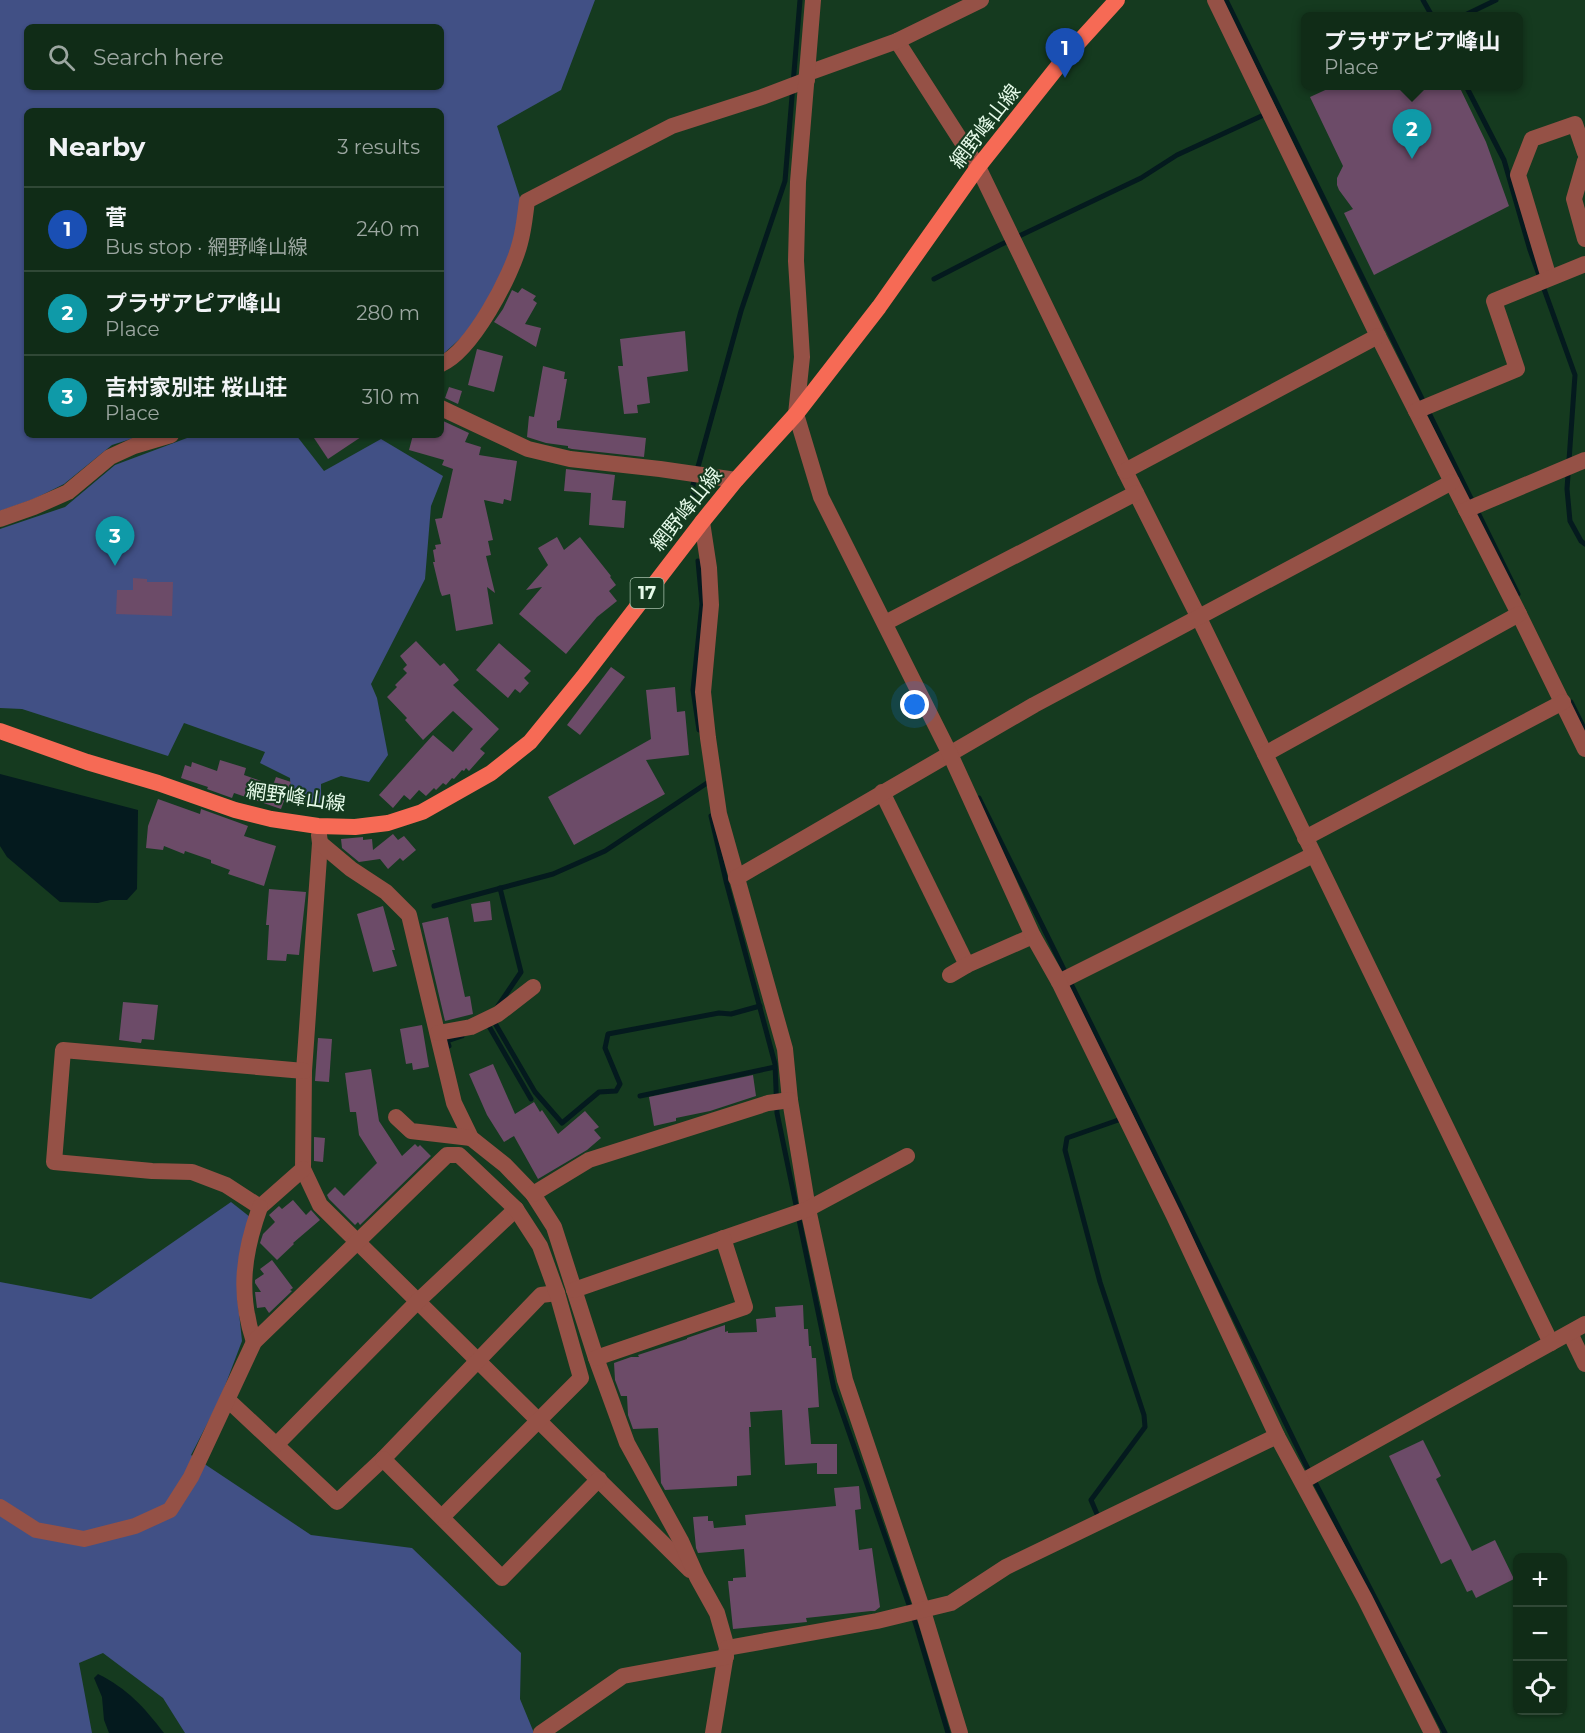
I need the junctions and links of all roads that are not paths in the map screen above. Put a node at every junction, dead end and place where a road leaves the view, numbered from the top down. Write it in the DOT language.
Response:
graph roads {
  1 [pos="813,0"];
  2 [pos="981,0"];
  3 [pos="1117,0"];
  4 [pos="1215,0"];
  5 [pos="897,41"];
  6 [pos="807,76"];
  7 [pos="1585,153"];
  8 [pos="1585,161"];
  9 [pos="978,167"];
  10 [pos="1585,239"];
  11 [pos="1585,264"];
  12 [pos="1549,279"];
  13 [pos="1378,336"];
  14 [pos="444,363"];
  15 [pos="444,409"];
  16 [pos="1416,411"];
  17 [pos="796,414"];
  18 [pos="161,438"];
  19 [pos="1585,461"];
  20 [pos="1125,471"];
  21 [pos="736,480"];
  22 [pos="1452,482"];
  23 [pos="1136,493"];
  24 [pos="1466,510"];
  25 [pos="0,519"];
  26 [pos="702,522"];
  27 [pos="1519,614"];
  28 [pos="1199,618"];
  29 [pos="885,623"];
  30 [pos="1563,702"];
  31 [pos="0,731"];
  32 [pos="1585,749"];
  33 [pos="950,754"];
  34 [pos="1264,754"];
  35 [pos="882,792"];
  36 [pos="319,834"];
  37 [pos="1305,838"];
  38 [pos="1313,855"];
  39 [pos="736,878"];
  40 [pos="1033,936"];
  41 [pos="967,965"];
  42 [pos="950,975"];
  43 [pos="1059,982"];
  44 [pos="533,987"];
  45 [pos="438,1033"];
  46 [pos="304,1071"];
  47 [pos="790,1100"];
  48 [pos="396,1117"];
  49 [pos="471,1138"];
  50 [pos="908,1156"];
  51 [pos="303,1170"];
  52 [pos="533,1194"];
  53 [pos="261,1207"];
  54 [pos="516,1209"];
  55 [pos="808,1209"];
  56 [pos="723,1238"];
  57 [pos="356,1243"];
  58 [pos="574,1290"];
  59 [pos="557,1293"];
  60 [pos="417,1302"];
  61 [pos="1578,1328"];
  62 [pos="254,1342"];
  63 [pos="1551,1343"];
  64 [pos="596,1358"];
  65 [pos="477,1361"];
  66 [pos="1585,1364"];
  67 [pos="228,1400"];
  68 [pos="539,1421"];
  69 [pos="1277,1436"];
  70 [pos="277,1444"];
  71 [pos="383,1459"];
  72 [pos="599,1479"];
  73 [pos="1303,1481"];
  74 [pos="0,1507"];
  75 [pos="442,1517"];
  76 [pos="698,1577"];
  77 [pos="923,1611"];
  78 [pos="727,1652"];
  79 [pos="541,1733"];
  80 [pos="712,1733"];
  81 [pos="960,1733"];
  82 [pos="1432,1733"];
  1 -- 6 [label="street"];
  2 -- 5 [label="street"];
  3 -- 9 [label="main road, 網野峰山線 / 17"];
  4 -- 13 [label="street"];
  5 -- 6 [label="street"];
  5 -- 9 [label="street"];
  6 -- 14 [label="street"];
  6 -- 17 [label="street"];
  7 -- 12 [label="street"];
  8 -- 10 [label="street"];
  9 -- 17 [label="main road, 網野峰山線 / 17"];
  9 -- 20 [label="street"];
  11 -- 12 [label="street"];
  12 -- 16 [label="street"];
  13 -- 16 [label="street"];
  13 -- 20 [label="street"];
  15 -- 21 [label="street"];
  16 -- 22 [label="street"];
  17 -- 21 [label="main road, 網野峰山線 / 17"];
  17 -- 29 [label="street"];
  18 -- 25 [label="street"];
  19 -- 24 [label="street"];
  20 -- 23 [label="street"];
  21 -- 26 [label="main road, 網野峰山線 / 17"];
  22 -- 24 [label="street"];
  22 -- 28 [label="street"];
  23 -- 28 [label="street"];
  23 -- 29 [label="street"];
  24 -- 27 [label="street"];
  26 -- 36 [label="main road, 網野峰山線 / 17"];
  26 -- 39 [label="street"];
  27 -- 30 [label="street"];
  27 -- 34 [label="street"];
  28 -- 33 [label="street"];
  28 -- 34 [label="street"];
  29 -- 33 [label="street"];
  30 -- 32 [label="street"];
  30 -- 37 [label="street"];
  31 -- 36 [label="main road, 網野峰山線 / 17"];
  33 -- 35 [label="street"];
  33 -- 40 [label="street"];
  34 -- 37 [label="street"];
  35 -- 39 [label="street"];
  35 -- 41 [label="street"];
  36 -- 45 [label="street"];
  36 -- 46 [label="street"];
  37 -- 38 [label="street"];
  38 -- 43 [label="street"];
  38 -- 63 [label="street"];
  39 -- 47 [label="street"];
  40 -- 41 [label="street"];
  40 -- 43 [label="street"];
  41 -- 42 [label="street"];
  43 -- 69 [label="street"];
  44 -- 45 [label="street"];
  45 -- 49 [label="street"];
  46 -- 51 [label="street"];
  46 -- 53 [label="street"];
  47 -- 52 [label="street"];
  47 -- 55 [label="street"];
  48 -- 49 [label="street"];
  49 -- 52 [label="street"];
  50 -- 55 [label="street"];
  51 -- 53 [label="street"];
  51 -- 57 [label="street"];
  52 -- 58 [label="street"];
  53 -- 62 [label="street"];
  54 -- 57 [label="street"];
  54 -- 59 [label="street"];
  54 -- 60 [label="street"];
  55 -- 56 [label="street"];
  55 -- 77 [label="street"];
  56 -- 58 [label="street"];
  56 -- 64 [label="street"];
  57 -- 60 [label="street"];
  57 -- 62 [label="street"];
  58 -- 64 [label="street"];
  59 -- 65 [label="street"];
  59 -- 68 [label="street"];
  60 -- 65 [label="street"];
  60 -- 70 [label="street"];
  61 -- 63 [label="street"];
  61 -- 66 [label="street"];
  62 -- 67 [label="street"];
  63 -- 73 [label="street"];
  64 -- 76 [label="street"];
  65 -- 68 [label="street"];
  65 -- 71 [label="street"];
  67 -- 70 [label="street"];
  67 -- 74 [label="street"];
  68 -- 72 [label="street"];
  68 -- 75 [label="street"];
  69 -- 73 [label="street"];
  69 -- 77 [label="street"];
  70 -- 71 [label="street"];
  71 -- 75 [label="street"];
  72 -- 75 [label="street"];
  72 -- 76 [label="street"];
  73 -- 82 [label="street"];
  76 -- 78 [label="street"];
  77 -- 78 [label="street"];
  77 -- 81 [label="street"];
  78 -- 79 [label="street"];
  78 -- 80 [label="street"];
}
